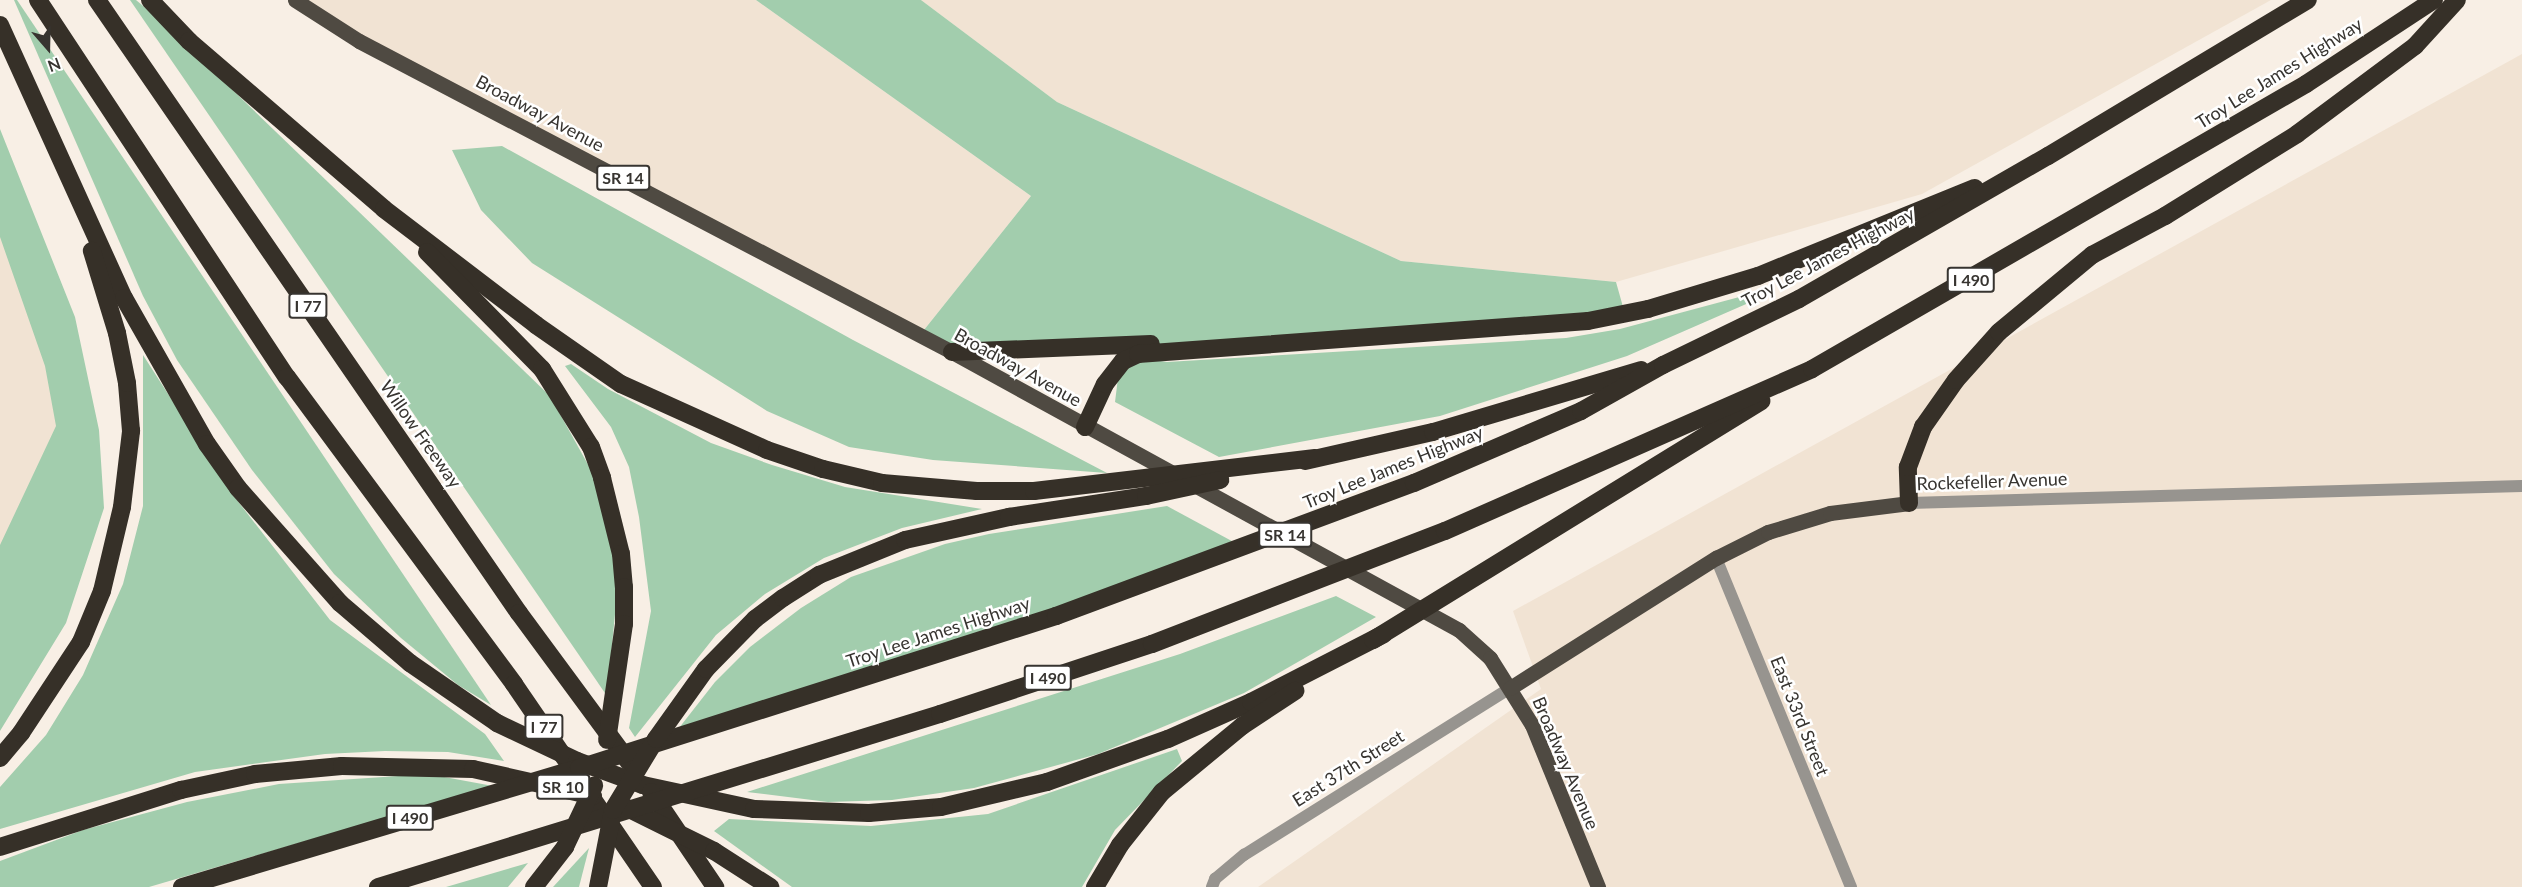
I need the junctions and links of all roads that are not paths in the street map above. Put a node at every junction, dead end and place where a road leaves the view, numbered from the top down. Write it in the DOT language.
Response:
graph roads {
  1 [pos="38,0"];
  2 [pos="97,0"];
  3 [pos="150,0"];
  4 [pos="295,0"];
  5 [pos="2308,0"];
  6 [pos="2434,0"];
  7 [pos="2457,0"];
  8 [pos="0,25"];
  9 [pos="2048,156"];
  10 [pos="74,192"];
  11 [pos="384,209"];
  12 [pos="1234,344"];
  13 [pos="952,352"];
  14 [pos="1663,365"];
  15 [pos="1812,369"];
  16 [pos="1085,427"];
  17 [pos="1316,458"];
  18 [pos="2522,486"];
  19 [pos="1909,503"];
  20 [pos="1716,558"];
  21 [pos="1384,634"];
  22 [pos="1510,688"];
  23 [pos="0,758"];
  24 [pos="0,847"];
  25 [pos="767,884"];
  26 [pos="182,887"];
  27 [pos="378,887"];
  28 [pos="534,887"];
  29 [pos="598,887"];
  30 [pos="653,887"];
  31 [pos="715,887"];
  32 [pos="1095,887"];
  33 [pos="1212,887"];
  34 [pos="1598,887"];
  35 [pos="1851,887"];
  1 -- 30 [label="highway, I 77"];
  2 -- 31 [label="highway, Willow Freeway / I 77"];
  3 -- 11 [label="highway"];
  4 -- 13 [label="main road, Broadway Avenue / SR 14"];
  5 -- 9 [label="highway, Troy Lee James Highway / I 490"];
  6 -- 15 [label="highway, Troy Lee James Highway / I 490"];
  7 -- 19 [label="highway"];
  8 -- 10 [label="highway"];
  9 -- 12 [label="highway"];
  9 -- 14 [label="highway, Troy Lee James Highway / I 490"];
  10 -- 21 [label="highway"];
  10 -- 23 [label="highway"];
  11 -- 17 [label="highway"];
  11 -- 28 [label="highway"];
  12 -- 13 [label="highway"];
  12 -- 16 [label="highway"];
  13 -- 16 [label="main road, Broadway Avenue / SR 14"];
  14 -- 17 [label="highway"];
  14 -- 26 [label="highway, Troy Lee James Highway / I 490"];
  15 -- 21 [label="highway"];
  15 -- 27 [label="highway, Troy Lee James Highway / I 490"];
  16 -- 22 [label="main road, Broadway Avenue / SR 14"];
  17 -- 29 [label="highway"];
  18 -- 19 [label="street, Rockefeller Avenue"];
  19 -- 20 [label="main road, Rockefeller Avenue"];
  20 -- 22 [label="main road, Rockefeller Avenue"];
  20 -- 35 [label="street, East 33rd Street"];
  21 -- 32 [label="highway"];
  22 -- 33 [label="street, East 37th Street"];
  22 -- 34 [label="main road, Broadway Avenue / SR 14"];
  24 -- 25 [label="highway, SR 10"];
}
